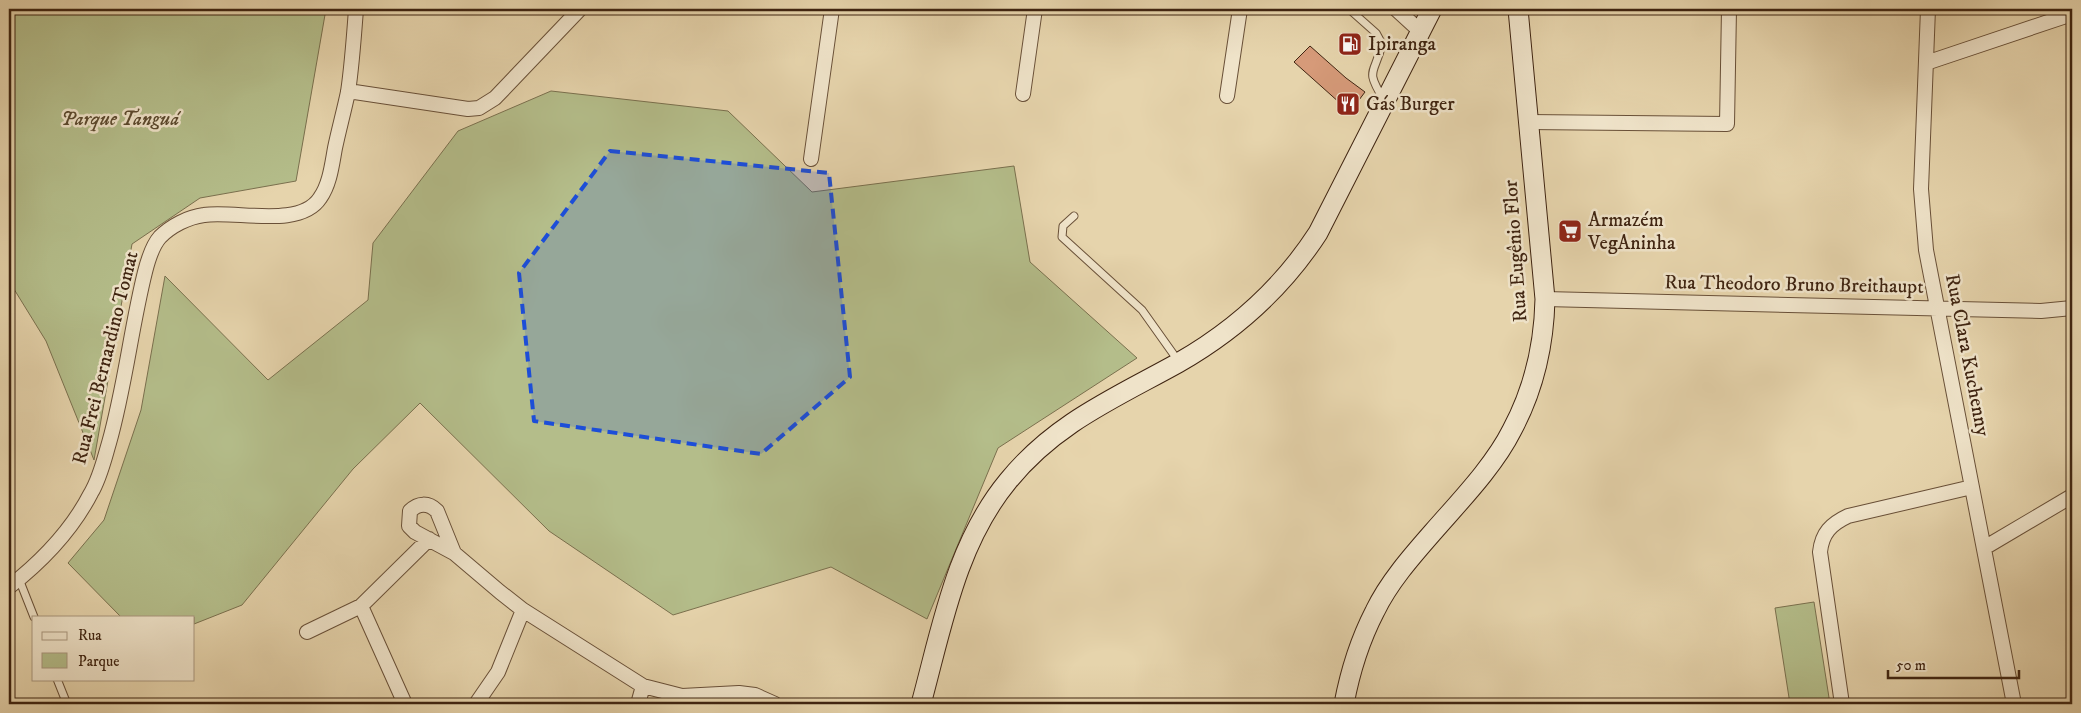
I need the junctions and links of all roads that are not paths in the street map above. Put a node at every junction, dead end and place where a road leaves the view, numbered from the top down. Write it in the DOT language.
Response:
graph roads {
  1 [pos="356,9"];
  2 [pos="580,9"];
  3 [pos="832,9"];
  4 [pos="1035,9"];
  5 [pos="1240,9"];
  6 [pos="1396,9"];
  7 [pos="1432,9"];
  8 [pos="1518,9"];
  9 [pos="1729,9"];
  10 [pos="1928,9"];
  11 [pos="1353,10"];
  12 [pos="2072,14"];
  13 [pos="1420,31"];
  14 [pos="1926,64"];
  15 [pos="348,91"];
  16 [pos="1023,94"];
  17 [pos="1227,96"];
  18 [pos="1384,101"];
  19 [pos="1528,122"];
  20 [pos="812,159"];
  21 [pos="1074,216"];
  22 [pos="1546,299"];
  23 [pos="1937,308"];
  24 [pos="2072,308"];
  25 [pos="1179,362"];
  26 [pos="1972,487"];
  27 [pos="2072,496"];
  28 [pos="429,539"];
  29 [pos="1984,548"];
  30 [pos="454,553"];
  31 [pos="14,583"];
  32 [pos="361,606"];
  33 [pos="523,610"];
  34 [pos="33,616"];
  35 [pos="307,632"];
  36 [pos="57,680"];
  37 [pos="643,686"];
  38 [pos="67,704"];
  39 [pos="405,704"];
  40 [pos="476,704"];
  41 [pos="638,704"];
  42 [pos="775,704"];
  43 [pos="921,704"];
  44 [pos="1344,704"];
  45 [pos="1842,704"];
  46 [pos="2014,704"];
  1 -- 15 [label="street, Rua Frei Bernardino Tomat"];
  2 -- 15 [label="street"];
  3 -- 20 [label="street"];
  4 -- 16 [label="street"];
  5 -- 17 [label="street"];
  6 -- 13 [label="street"];
  7 -- 13 [label="main road"];
  8 -- 19 [label="main road, Rua Eugênio Flor"];
  9 -- 19 [label="street"];
  10 -- 14 [label="street, Rua Clara Kuchenny"];
  11 -- 18 [label="lane"];
  12 -- 14 [label="street"];
  13 -- 18 [label="main road"];
  14 -- 23 [label="street, Rua Clara Kuchenny"];
  15 -- 31 [label="street, Rua Frei Bernardino Tomat"];
  18 -- 25 [label="main road"];
  19 -- 22 [label="main road, Rua Eugênio Flor"];
  21 -- 25 [label="lane"];
  22 -- 23 [label="street, Rua Theodoro Bruno Breithaupt"];
  22 -- 44 [label="main road, Rua Eugênio Flor"];
  23 -- 24 [label="street, Rua Theodoro Bruno Breithaupt"];
  23 -- 26 [label="street, Rua Clara Kuchenny"];
  25 -- 43 [label="main road"];
  26 -- 29 [label="street, Rua Clara Kuchenny"];
  26 -- 45 [label="street"];
  27 -- 29 [label="street"];
  28 -- 30 [label="street"];
  28 -- 30 [label="street"];
  28 -- 32 [label="street"];
  29 -- 46 [label="street, Rua Clara Kuchenny"];
  30 -- 33 [label="street"];
  31 -- 34 [label="lane"];
  32 -- 35 [label="street"];
  32 -- 39 [label="street"];
  33 -- 37 [label="street"];
  33 -- 40 [label="street"];
  36 -- 38 [label="lane"];
  37 -- 41 [label="street"];
  37 -- 42 [label="street"];
}
